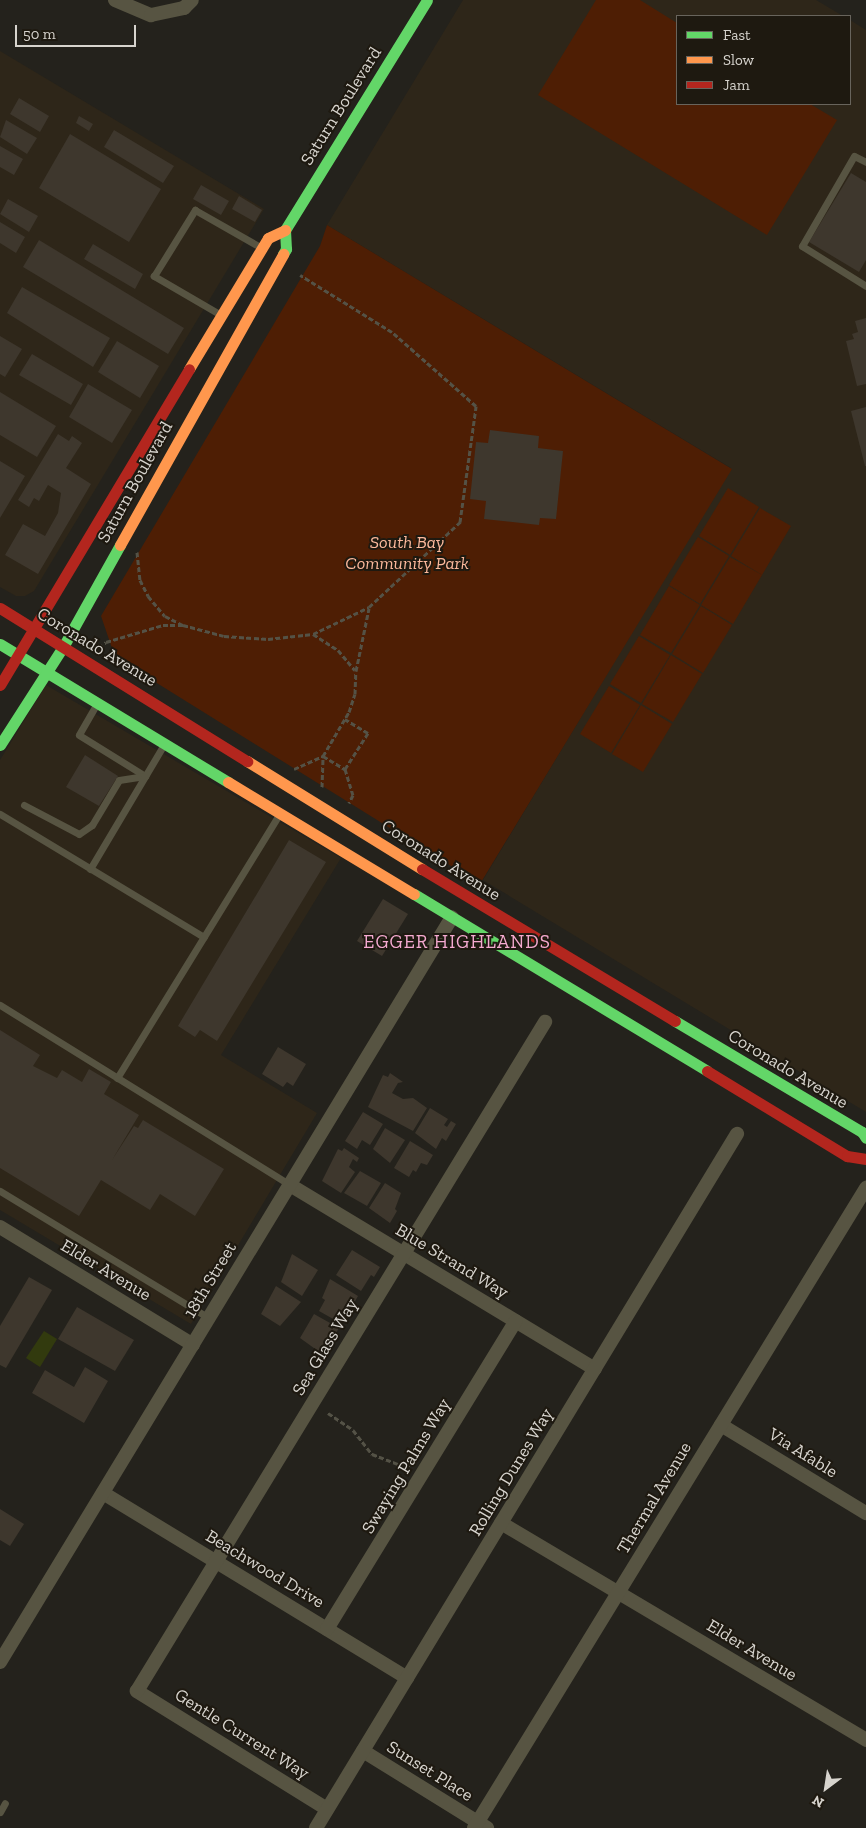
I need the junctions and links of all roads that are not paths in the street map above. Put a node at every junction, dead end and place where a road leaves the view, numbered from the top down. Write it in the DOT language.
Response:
graph roads {
  1 [pos="115,0"];
  2 [pos="192,0"];
  3 [pos="427,0"];
  4 [pos="866,162"];
  5 [pos="285,230"];
  6 [pos="262,248"];
  7 [pos="865,282"];
  8 [pos="221,316"];
  9 [pos="0,608"];
  10 [pos="33,628"];
  11 [pos="0,644"];
  12 [pos="63,647"];
  13 [pos="18,654"];
  14 [pos="46,672"];
  15 [pos="0,685"];
  16 [pos="98,703"];
  17 [pos="165,743"];
  18 [pos="0,746"];
  19 [pos="145,776"];
  20 [pos="24,805"];
  21 [pos="280,812"];
  22 [pos="0,814"];
  23 [pos="90,869"];
  24 [pos="465,896"];
  25 [pos="452,917"];
  26 [pos="204,938"];
  27 [pos="0,1005"];
  28 [pos="545,1022"];
  29 [pos="117,1078"];
  30 [pos="737,1134"];
  31 [pos="866,1138"];
  32 [pos="866,1159"];
  33 [pos="290,1185"];
  34 [pos="866,1188"];
  35 [pos="0,1191"];
  36 [pos="0,1227"];
  37 [pos="404,1254"];
  38 [pos="209,1318"];
  39 [pos="516,1321"];
  40 [pos="193,1345"];
  41 [pos="595,1369"];
  42 [pos="721,1425"];
  43 [pos="103,1493"];
  44 [pos="866,1513"];
  45 [pos="501,1523"];
  46 [pos="216,1562"];
  47 [pos="618,1592"];
  48 [pos="328,1629"];
  49 [pos="0,1662"];
  50 [pos="407,1678"];
  51 [pos="137,1691"];
  52 [pos="866,1740"];
  53 [pos="363,1752"];
  54 [pos="5,1803"];
  55 [pos="328,1810"];
  56 [pos="0,1812"];
  57 [pos="479,1826"];
  58 [pos="316,1828"];
  1 -- 2 [label="street"];
  3 -- 5 [label="main road, Saturn Boulevard"];
  4 -- 7 [label="lane"];
  5 -- 6 [label="main road, Saturn Boulevard"];
  5 -- 12 [label="main road, Saturn Boulevard"];
  6 -- 8 [label="main road, Saturn Boulevard"];
  6 -- 8 [label="lane"];
  8 -- 10 [label="main road, Saturn Boulevard"];
  9 -- 10 [label="main road, Coronado Avenue"];
  10 -- 12 [label="main road, Coronado Avenue"];
  10 -- 13 [label="main road, Saturn Boulevard"];
  11 -- 13 [label="main road"];
  12 -- 14 [label="main road, Saturn Boulevard"];
  12 -- 24 [label="main road, Coronado Avenue"];
  13 -- 14 [label="main road"];
  13 -- 15 [label="main road, Saturn Boulevard"];
  14 -- 16 [label="main road"];
  14 -- 18 [label="main road, Saturn Boulevard"];
  16 -- 17 [label="main road"];
  16 -- 19 [label="lane"];
  17 -- 19 [label="lane"];
  17 -- 21 [label="main road"];
  19 -- 20 [label="lane"];
  19 -- 23 [label="lane"];
  21 -- 25 [label="main road"];
  21 -- 26 [label="lane"];
  22 -- 23 [label="lane"];
  23 -- 26 [label="lane"];
  24 -- 25 [label="main road"];
  24 -- 31 [label="main road, Coronado Avenue"];
  25 -- 32 [label="main road"];
  25 -- 33 [label="street, 18th Street"];
  26 -- 29 [label="lane"];
  27 -- 29 [label="lane"];
  28 -- 37 [label="street, Sea Glass Way"];
  29 -- 33 [label="lane"];
  30 -- 41 [label="street, Rolling Dunes Way"];
  33 -- 37 [label="street, Blue Strand Way"];
  33 -- 38 [label="street, 18th Street"];
  34 -- 42 [label="street, Thermal Avenue"];
  35 -- 38 [label="lane"];
  36 -- 40 [label="street, Elder Avenue"];
  37 -- 39 [label="street, Blue Strand Way"];
  37 -- 46 [label="street, Sea Glass Way"];
  38 -- 40 [label="street, 18th Street"];
  39 -- 41 [label="street, Blue Strand Way"];
  39 -- 48 [label="street, Swaying Palms Way"];
  40 -- 43 [label="street, 18th Street"];
  41 -- 45 [label="street, Rolling Dunes Way"];
  42 -- 44 [label="street, Via Afable"];
  42 -- 47 [label="street, Thermal Avenue"];
  43 -- 46 [label="street, Beachwood Drive"];
  43 -- 49 [label="street, 18th Street"];
  45 -- 47 [label="street, Elder Avenue"];
  45 -- 50 [label="street, Rolling Dunes Way"];
  46 -- 48 [label="street, Beachwood Drive"];
  46 -- 51 [label="street, Sea Glass Way"];
  47 -- 52 [label="street, Elder Avenue"];
  47 -- 57 [label="street, Thermal Avenue"];
  48 -- 50 [label="street, Beachwood Drive"];
  50 -- 53 [label="street, Rolling Dunes Way"];
  51 -- 55 [label="street, Gentle Current Way"];
  53 -- 55 [label="street, Rolling Dunes Way"];
  53 -- 57 [label="street, Sunset Place"];
  54 -- 56 [label="lane"];
  55 -- 58 [label="street, Rolling Dunes Way"];
}
